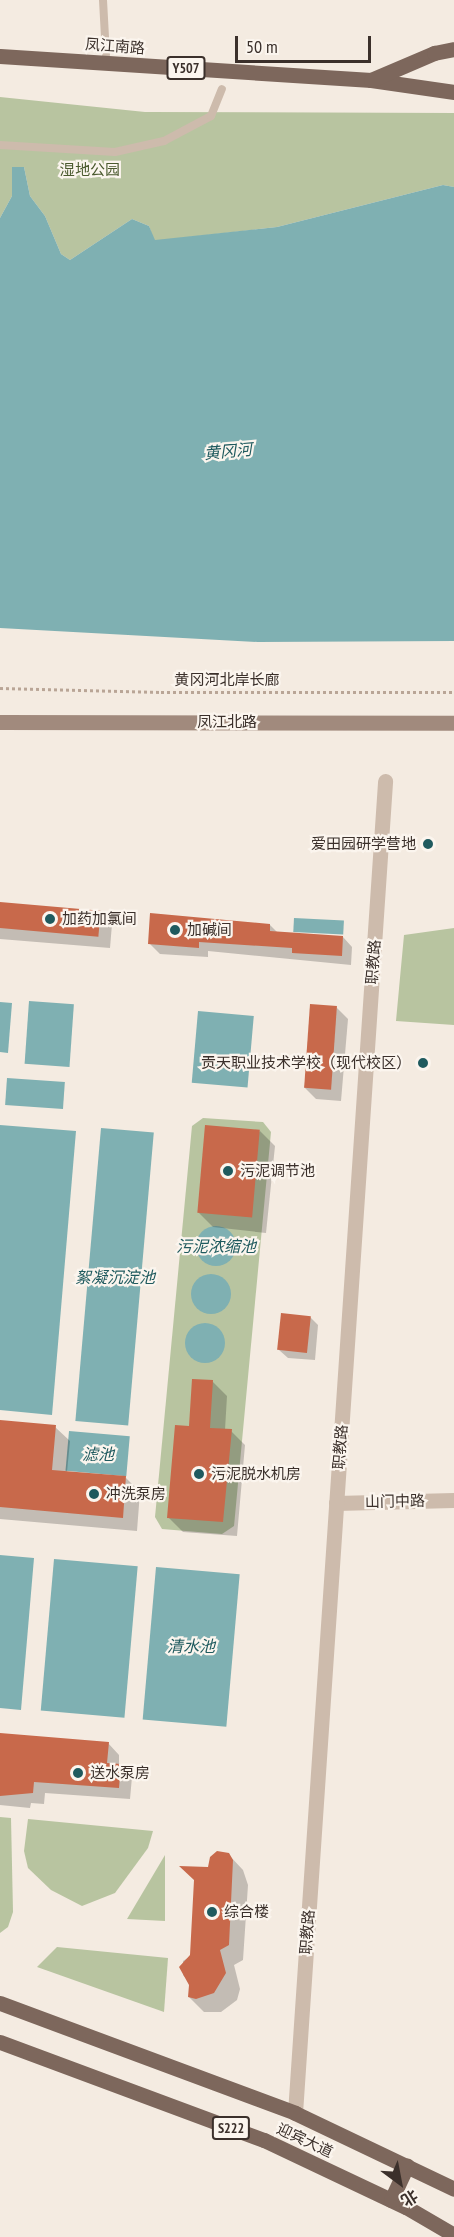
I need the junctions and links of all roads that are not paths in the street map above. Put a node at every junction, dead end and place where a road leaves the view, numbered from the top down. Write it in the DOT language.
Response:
graph roads {
  1 [pos="103,0"];
  2 [pos="454,49"];
  3 [pos="106,55"];
  4 [pos="0,56"];
  5 [pos="371,80"];
  6 [pos="222,89"];
  7 [pos="454,92"];
  8 [pos="0,146"];
  9 [pos="0,722"];
  10 [pos="454,723"];
  11 [pos="385,781"];
  12 [pos="454,1500"];
  13 [pos="336,1503"];
  14 [pos="0,2003"];
  15 [pos="0,2042"];
  16 [pos="295,2113"];
  17 [pos="407,2166"];
  18 [pos="454,2189"];
  19 [pos="391,2200"];
  20 [pos="454,2235"];
  1 -- 3 [label="lane"];
  2 -- 5 [label="main road, 凤江南路 / Y507"];
  4 -- 5 [label="main road, 凤江南路 / Y507"];
  5 -- 7 [label="main road, 凤江南路 / Y507"];
  6 -- 8 [label="lane"];
  9 -- 10 [label="main road, 凤江北路"];
  11 -- 13 [label="street, 职教路"];
  12 -- 13 [label="street, 山门中路"];
  13 -- 16 [label="street, 职教路"];
  14 -- 16 [label="main road, 迎宾大道 / S222"];
  15 -- 19 [label="main road, 迎宾大道 / S222"];
  16 -- 17 [label="main road, 迎宾大道 / S222"];
  17 -- 18 [label="main road, 迎宾大道 / S222"];
  17 -- 19 [label="main road"];
  19 -- 20 [label="main road, 迎宾大道 / S222"];
}
